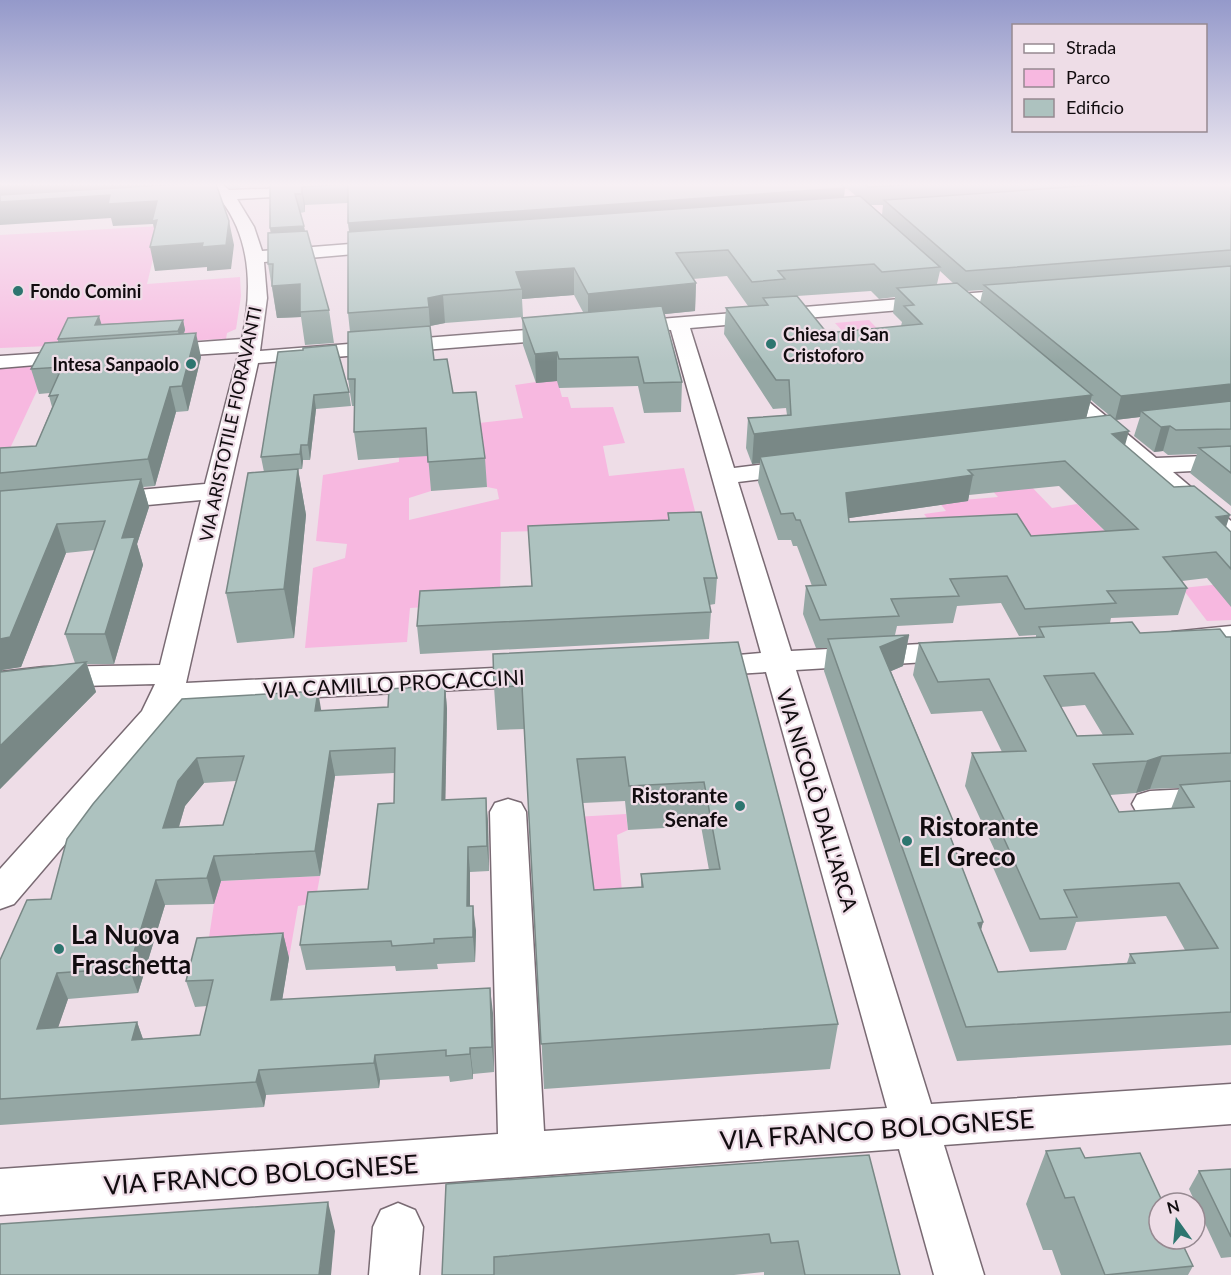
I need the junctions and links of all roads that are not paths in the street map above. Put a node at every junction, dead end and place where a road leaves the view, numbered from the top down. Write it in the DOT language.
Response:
graph roads {
  1 [pos="250,244"];
  2 [pos="409,244"];
  3 [pos="254,257"];
  4 [pos="936,281"];
  5 [pos="1040,293"];
  6 [pos="957,300"];
  7 [pos="980,320"];
  8 [pos="679,324"];
  9 [pos="644,327"];
  10 [pos="584,332"];
  11 [pos="142,352"];
  12 [pos="248,352"];
  13 [pos="96,356"];
  14 [pos="0,362"];
  15 [pos="1043,374"];
  16 [pos="1133,427"];
  17 [pos="1107,430"];
  18 [pos="1072,435"];
  19 [pos="1231,462"];
  20 [pos="827,464"];
  21 [pos="1150,466"];
  22 [pos="722,477"];
  23 [pos="216,491"];
  24 [pos="85,502"];
  25 [pos="1231,534"];
  26 [pos="1231,635"];
  27 [pos="1160,639"];
  28 [pos="981,650"];
  29 [pos="777,662"];
  30 [pos="678,668"];
  31 [pos="561,674"];
  32 [pos="0,682"];
  33 [pos="170,684"];
  34 [pos="1231,799"];
  35 [pos="1150,804"];
  36 [pos="508,812"];
  37 [pos="0,894"];
  38 [pos="1231,1104"];
  39 [pos="915,1125"];
  40 [pos="522,1155"];
  41 [pos="0,1192"];
  42 [pos="398,1227"];
  43 [pos="394,1275"];
  44 [pos="959,1275"];
  1 -- 3 [label="street, VIA ARISTOTILE FIORAVANTI"];
  2 -- 3 [label="street"];
  3 -- 12 [label="street, VIA ARISTOTILE FIORAVANTI"];
  4 -- 6 [label="street"];
  5 -- 6 [label="street"];
  6 -- 7 [label="street"];
  6 -- 8 [label="street"];
  8 -- 9 [label="street"];
  8 -- 22 [label="street, VIA NICOLÒ DALL'ARCA"];
  10 -- 12 [label="street"];
  11 -- 12 [label="street"];
  12 -- 23 [label="street, VIA ARISTOTILE FIORAVANTI"];
  13 -- 14 [label="street"];
  15 -- 17 [label="street"];
  16 -- 17 [label="street"];
  17 -- 18 [label="street"];
  17 -- 21 [label="street"];
  19 -- 21 [label="street"];
  20 -- 22 [label="street"];
  21 -- 25 [label="street"];
  22 -- 29 [label="street, VIA NICOLÒ DALL'ARCA"];
  23 -- 24 [label="street"];
  23 -- 33 [label="street, VIA ARISTOTILE FIORAVANTI"];
  26 -- 27 [label="street"];
  28 -- 29 [label="street"];
  29 -- 30 [label="street"];
  29 -- 39 [label="street, VIA NICOLÒ DALL'ARCA"];
  31 -- 33 [label="street, VIA CAMILLO PROCACCINI"];
  32 -- 33 [label="street"];
  33 -- 37 [label="street, VIA ARISTOTILE FIORAVANTI"];
  34 -- 35 [label="street"];
  36 -- 40 [label="street"];
  38 -- 39 [label="street, VIA FRANCO BOLOGNESE"];
  39 -- 40 [label="street, VIA FRANCO BOLOGNESE"];
  39 -- 44 [label="street, VIA NICOLÒ DALL'ARCA"];
  40 -- 41 [label="street, VIA FRANCO BOLOGNESE"];
  42 -- 43 [label="street"];
}
